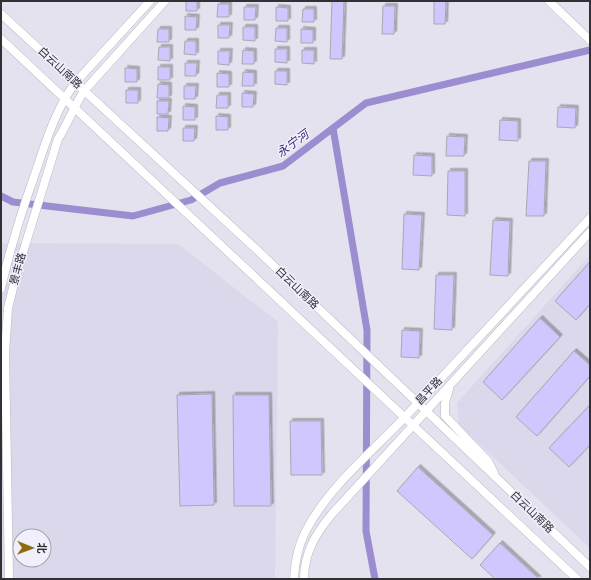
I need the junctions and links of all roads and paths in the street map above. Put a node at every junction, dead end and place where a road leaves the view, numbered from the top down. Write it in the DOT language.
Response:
graph roads {
  1 [pos="150,1"];
  2 [pos="166,1"];
  3 [pos="549,1"];
  4 [pos="1,14"];
  5 [pos="1,40"];
  6 [pos="590,40"];
  7 [pos="76,83"];
  8 [pos="84,91"];
  9 [pos="64,97"];
  10 [pos="74,106"];
  11 [pos="590,218"];
  12 [pos="590,232"];
  13 [pos="1,288"];
  14 [pos="449,387"];
  15 [pos="418,403"];
  16 [pos="427,412"];
  17 [pos="405,417"];
  18 [pos="414,426"];
  19 [pos="498,479"];
  20 [pos="590,567"];
  21 [pos="9,579"];
  22 [pos="294,579"];
  23 [pos="304,579"];
  24 [pos="577,579"];
  1 -- 7 [label="main road, 景丰路"];
  2 -- 8 [label="main road, 景丰路"];
  3 -- 6 [label="main road"];
  4 -- 7 [label="main road, 白云山南路"];
  5 -- 9 [label="main road, 白云山南路"];
  7 -- 8 [label="main road, 白云山南路"];
  7 -- 9 [label="main road, 景丰路"];
  8 -- 10 [label="main road, 景丰路"];
  8 -- 15 [label="main road, 白云山南路"];
  9 -- 10 [label="main road, 白云山南路"];
  9 -- 13 [label="main road, 景丰路"];
  10 -- 17 [label="main road, 白云山南路"];
  10 -- 21 [label="main road, 景丰路"];
  11 -- 15 [label="main road, 昌平路"];
  12 -- 14 [label="main road, 昌平路"];
  14 -- 16 [label="main road, 昌平路"];
  14 -- 19 [label="main road"];
  15 -- 16 [label="main road, 白云山南路"];
  15 -- 17 [label="main road, 昌平路"];
  16 -- 18 [label="main road, 昌平路"];
  16 -- 19 [label="main road, 白云山南路"];
  17 -- 18 [label="main road, 白云山南路"];
  17 -- 22 [label="main road, 昌平路"];
  18 -- 23 [label="main road, 昌平路"];
  18 -- 24 [label="main road, 白云山南路"];
  19 -- 20 [label="main road, 白云山南路"];
}
